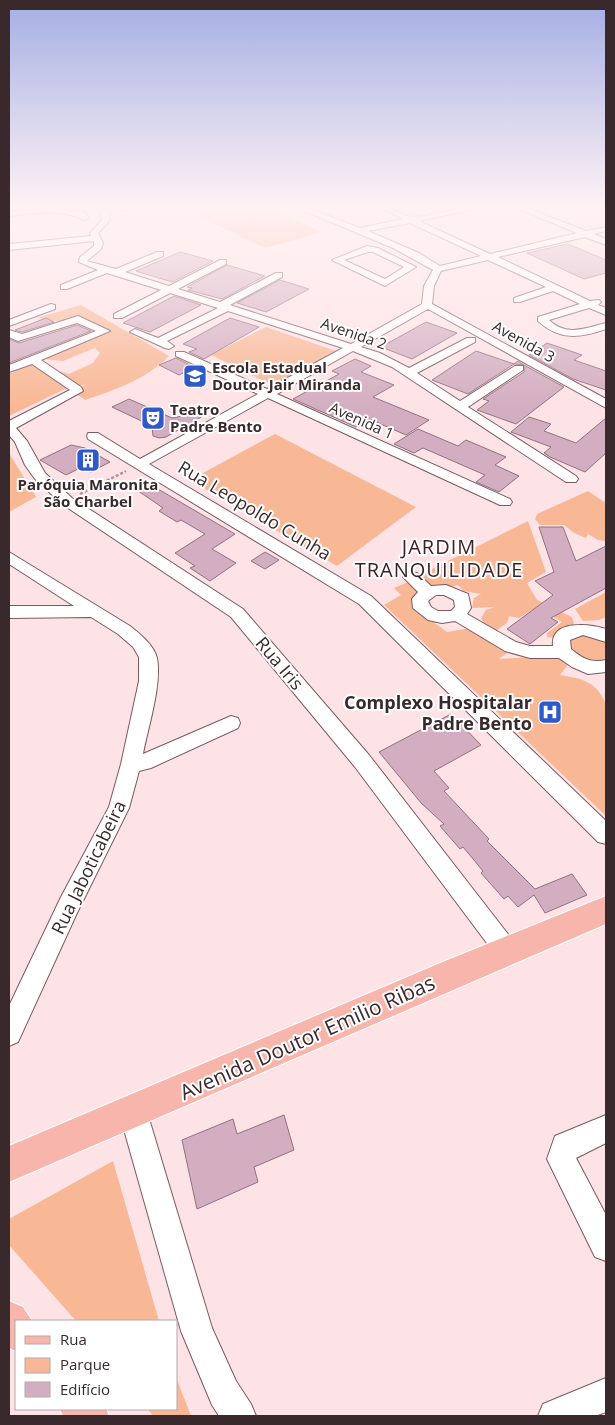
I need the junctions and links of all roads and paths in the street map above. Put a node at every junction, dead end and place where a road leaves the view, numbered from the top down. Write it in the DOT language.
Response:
graph roads {
  1 [pos="104,274"];
  2 [pos="119,274"];
  3 [pos="201,274"];
  4 [pos="364,274"];
  5 [pos="400,274"];
  6 [pos="434,274"];
  7 [pos="527,274"];
  8 [pos="280,275"];
  9 [pos="390,280"];
  10 [pos="402,284"];
  11 [pos="64,287"];
  12 [pos="555,287"];
  13 [pos="169,290"];
  14 [pos="606,299"];
  15 [pos="517,300"];
  16 [pos="590,304"];
  17 [pos="427,305"];
  18 [pos="223,307"];
  19 [pos="51,308"];
  20 [pos="606,312"];
  21 [pos="118,316"];
  22 [pos="544,317"];
  23 [pos="9,323"];
  24 [pos="606,326"];
  25 [pos="135,332"];
  26 [pos="9,333"];
  27 [pos="577,336"];
  28 [pos="470,340"];
  29 [pos="158,342"];
  30 [pos="353,346"];
  31 [pos="180,353"];
  32 [pos="32,359"];
  33 [pos="519,368"];
  34 [pos="9,369"];
  35 [pos="409,373"];
  36 [pos="264,394"];
  37 [pos="606,404"];
  38 [pos="460,407"];
  39 [pos="9,427"];
  40 [pos="93,436"];
  41 [pos="140,464"];
  42 [pos="571,479"];
  43 [pos="67,501"];
  44 [pos="505,502"];
  45 [pos="9,557"];
  46 [pos="411,577"];
  47 [pos="427,591"];
  48 [pos="92,611"];
  49 [pos="9,612"];
  50 [pos="457,615"];
  51 [pos="606,636"];
  52 [pos="563,652"];
  53 [pos="603,673"];
  54 [pos="231,723"];
  55 [pos="131,764"];
  56 [pos="606,835"];
  57 [pos="606,910"];
  58 [pos="506,950"];
  59 [pos="9,1033"];
  60 [pos="133,1112"];
  61 [pos="606,1129"];
  62 [pos="9,1164"];
  63 [pos="606,1246"];
  64 [pos="598,1403"];
  65 [pos="230,1409"];
  66 [pos="555,1416"];
  1 -- 11 [label="street"];
  2 -- 13 [label="street, Avenida 2"];
  3 -- 13 [label="street"];
  4 -- 9 [label="street"];
  5 -- 9 [label="street"];
  6 -- 17 [label="street"];
  7 -- 12 [label="street"];
  8 -- 18 [label="street"];
  9 -- 10 [label="street"];
  12 -- 15 [label="street"];
  12 -- 16 [label="street"];
  13 -- 18 [label="street, Avenida 2"];
  13 -- 21 [label="street"];
  14 -- 16 [label="street"];
  16 -- 20 [label="street"];
  16 -- 22 [label="street"];
  17 -- 30 [label="street"];
  17 -- 37 [label="street, Avenida 3"];
  18 -- 29 [label="street"];
  18 -- 30 [label="street, Avenida 2"];
  19 -- 23 [label="street"];
  22 -- 27 [label="street"];
  24 -- 27 [label="street"];
  25 -- 29 [label="street"];
  26 -- 32 [label="street"];
  28 -- 35 [label="street"];
  29 -- 31 [label="street"];
  30 -- 35 [label="street, Avenida 2"];
  30 -- 36 [label="street"];
  31 -- 36 [label="street, Avenida 1"];
  32 -- 34 [label="street"];
  32 -- 39 [label="street"];
  33 -- 38 [label="street"];
  35 -- 38 [label="street, Avenida 2"];
  36 -- 41 [label="street"];
  36 -- 44 [label="street, Avenida 1"];
  38 -- 42 [label="street, Avenida 2"];
  39 -- 43 [label="street, Rua Iris"];
  40 -- 41 [label="street, Rua Leopoldo Cunha"];
  41 -- 43 [label="path"];
  41 -- 56 [label="street, Rua Leopoldo Cunha"];
  43 -- 58 [label="street, Rua Iris"];
  45 -- 48 [label="street, Rua Jaboticabeira"];
  46 -- 47 [label="street"];
  47 -- 50 [label="street"];
  47 -- 50 [label="street"];
  48 -- 49 [label="street"];
  48 -- 55 [label="street, Rua Jaboticabeira"];
  50 -- 52 [label="street"];
  51 -- 52 [label="street"];
  52 -- 53 [label="street"];
  54 -- 55 [label="street"];
  55 -- 59 [label="street, Rua Jaboticabeira"];
  57 -- 58 [label="main road, Avenida Doutor Emilio Ribas"];
  58 -- 60 [label="main road, Avenida Doutor Emilio Ribas"];
  60 -- 62 [label="main road, Avenida Doutor Emilio Ribas"];
  60 -- 65 [label="street"];
  61 -- 63 [label="street"];
  64 -- 66 [label="street"];
}
